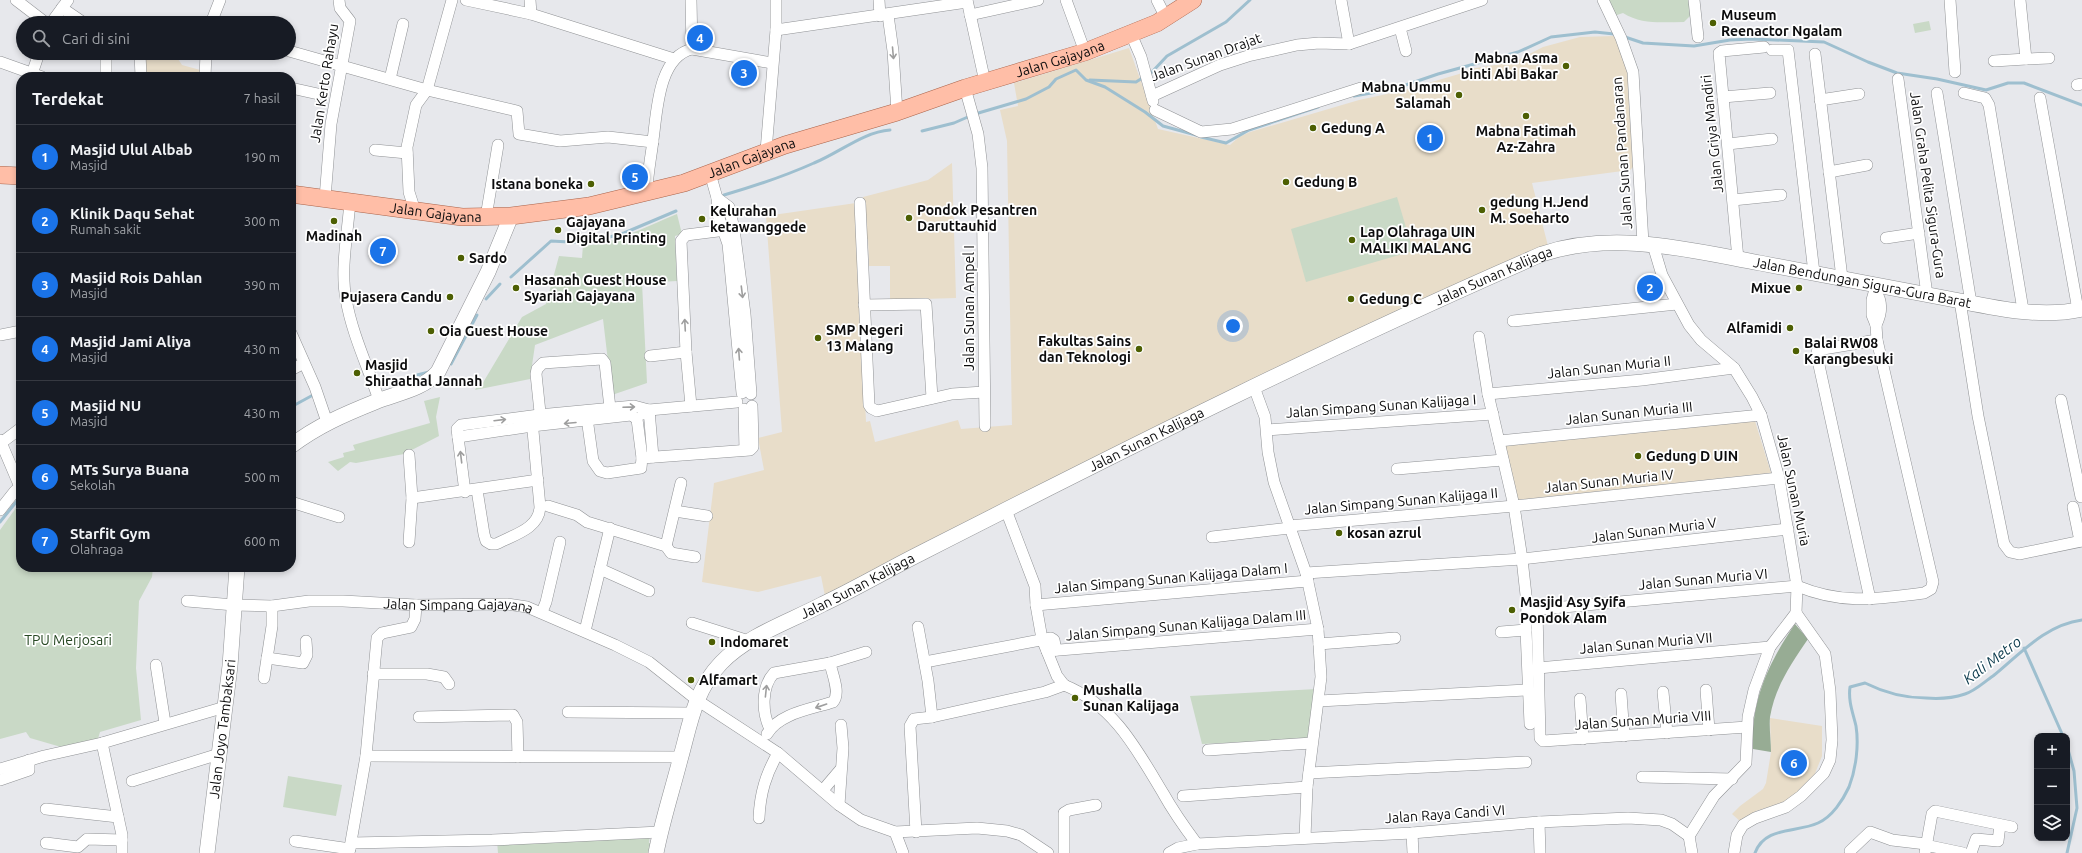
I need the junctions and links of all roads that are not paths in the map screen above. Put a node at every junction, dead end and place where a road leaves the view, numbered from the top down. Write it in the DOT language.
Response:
graph roads {
  1 [pos="16,0"];
  2 [pos="220,0"];
  3 [pos="339,0"];
  4 [pos="452,0"];
  5 [pos="466,0"];
  6 [pos="530,0"];
  7 [pos="691,0"];
  8 [pos="776,0"];
  9 [pos="879,0"];
  10 [pos="1038,0"];
  11 [pos="1066,0"];
  12 [pos="1157,0"];
  13 [pos="1193,0"];
  14 [pos="1341,0"];
  15 [pos="1482,0"];
  16 [pos="1603,0"];
  17 [pos="1694,0"];
  18 [pos="1950,0"];
  19 [pos="2020,0"];
  20 [pos="967,1"];
  21 [pos="1469,2"];
  22 [pos="65,4"];
  23 [pos="531,14"];
  24 [pos="884,15"];
  25 [pos="37,16"];
  26 [pos="56,16"];
  27 [pos="77,16"];
  28 [pos="214,16"];
  29 [pos="970,16"];
  30 [pos="1166,18"];
  31 [pos="403,24"];
  32 [pos="1400,28"];
  33 [pos="776,30"];
  34 [pos="1131,34"];
  35 [pos="1698,37"];
  36 [pos="1349,44"];
  37 [pos="692,49"];
  38 [pos="1406,51"];
  39 [pos="1085,52"];
  40 [pos="296,53"];
  41 [pos="1815,54"];
  42 [pos="2049,58"];
  43 [pos="674,59"];
  44 [pos="2026,59"];
  45 [pos="38,60"];
  46 [pos="106,60"];
  47 [pos="140,60"];
  48 [pos="206,60"];
  49 [pos="1994,61"];
  50 [pos="0,62"];
  51 [pos="772,63"];
  52 [pos="342,66"];
  53 [pos="26,72"];
  54 [pos="37,72"];
  55 [pos="106,72"];
  56 [pos="141,72"];
  57 [pos="205,72"];
  58 [pos="1955,72"];
  59 [pos="390,79"];
  60 [pos="1898,79"];
  61 [pos="985,82"];
  62 [pos="965,88"];
  63 [pos="1361,88"];
  64 [pos="296,89"];
  65 [pos="427,90"];
  66 [pos="1151,91"];
  67 [pos="1770,93"];
  68 [pos="1937,93"];
  69 [pos="1964,93"];
  70 [pos="318,94"];
  71 [pos="1859,94"];
  72 [pos="1723,97"];
  73 [pos="2040,98"];
  74 [pos="1820,100"];
  75 [pos="897,112"];
  76 [pos="1772,139"];
  77 [pos="653,142"];
  78 [pos="498,144"];
  79 [pos="1728,144"];
  80 [pos="376,150"];
  81 [pos="766,151"];
  82 [pos="407,153"];
  83 [pos="1868,165"];
  84 [pos="1829,172"];
  85 [pos="710,173"];
  86 [pos="0,175"];
  87 [pos="16,176"];
  88 [pos="647,193"];
  89 [pos="296,195"];
  90 [pos="1781,195"];
  91 [pos="325,198"];
  92 [pos="717,198"];
  93 [pos="1733,200"];
  94 [pos="350,201"];
  95 [pos="860,203"];
  96 [pos="415,211"];
  97 [pos="511,216"];
  98 [pos="486,217"];
  99 [pos="734,230"];
  100 [pos="723,231"];
  101 [pos="1919,233"];
  102 [pos="1886,238"];
  103 [pos="1648,244"];
  104 [pos="1738,259"];
  105 [pos="1814,273"];
  106 [pos="1842,278"];
  107 [pos="1876,289"];
  108 [pos="1927,295"];
  109 [pos="1965,302"];
  110 [pos="1677,304"];
  111 [pos="864,305"];
  112 [pos="2023,310"];
  113 [pos="2080,310"];
  114 [pos="740,315"];
  115 [pos="1513,322"];
  116 [pos="16,332"];
  117 [pos="0,335"];
  118 [pos="1479,337"];
  119 [pos="1877,340"];
  120 [pos="296,345"];
  121 [pos="686,352"];
  122 [pos="650,356"];
  123 [pos="304,363"];
  124 [pos="296,367"];
  125 [pos="1734,368"];
  126 [pos="1254,387"];
  127 [pos="984,392"];
  128 [pos="1488,394"];
  129 [pos="932,398"];
  130 [pos="379,400"];
  131 [pos="2061,400"];
  132 [pos="745,401"];
  133 [pos="691,406"];
  134 [pos="610,408"];
  135 [pos="649,410"];
  136 [pos="1493,414"];
  137 [pos="593,415"];
  138 [pos="1762,415"];
  139 [pos="637,418"];
  140 [pos="536,421"];
  141 [pos="326,422"];
  142 [pos="985,426"];
  143 [pos="1269,429"];
  144 [pos="16,431"];
  145 [pos="0,441"];
  146 [pos="1499,442"];
  147 [pos="296,443"];
  148 [pos="409,455"];
  149 [pos="648,458"];
  150 [pos="1502,460"];
  151 [pos="1397,469"];
  152 [pos="16,475"];
  153 [pos="1779,478"];
  154 [pos="2080,479"];
  155 [pos="538,480"];
  156 [pos="681,483"];
  157 [pos="477,490"];
  158 [pos="16,492"];
  159 [pos="465,492"];
  160 [pos="2081,497"];
  161 [pos="412,498"];
  162 [pos="296,504"];
  163 [pos="548,506"];
  164 [pos="1514,506"];
  165 [pos="2074,507"];
  166 [pos="0,510"];
  167 [pos="1006,510"];
  168 [pos="675,511"];
  169 [pos="707,516"];
  170 [pos="339,517"];
  171 [pos="1289,527"];
  172 [pos="610,528"];
  173 [pos="1788,529"];
  174 [pos="1212,537"];
  175 [pos="2081,541"];
  176 [pos="409,542"];
  177 [pos="560,542"];
  178 [pos="666,546"];
  179 [pos="695,557"];
  180 [pos="1522,559"];
  181 [pos="600,569"];
  182 [pos="237,572"];
  183 [pos="1310,575"];
  184 [pos="1797,586"];
  185 [pos="649,591"];
  186 [pos="1870,599"];
  187 [pos="187,601"];
  188 [pos="234,605"];
  189 [pos="416,605"];
  190 [pos="1036,605"];
  191 [pos="272,606"];
  192 [pos="542,612"];
  193 [pos="1796,613"];
  194 [pos="692,623"];
  195 [pos="918,627"];
  196 [pos="1318,629"];
  197 [pos="1526,630"];
  198 [pos="585,631"];
  199 [pos="1501,632"];
  200 [pos="1395,638"];
  201 [pos="1042,639"];
  202 [pos="306,641"];
  203 [pos="749,641"];
  204 [pos="1319,644"];
  205 [pos="1770,647"];
  206 [pos="1052,651"];
  207 [pos="866,652"];
  208 [pos="267,658"];
  209 [pos="925,662"];
  210 [pos="830,663"];
  211 [pos="156,665"];
  212 [pos="1538,668"];
  213 [pos="373,674"];
  214 [pos="264,678"];
  215 [pos="449,684"];
  216 [pos="1064,685"];
  217 [pos="1528,690"];
  218 [pos="1706,690"];
  219 [pos="1663,692"];
  220 [pos="1621,694"];
  221 [pos="1580,699"];
  222 [pos="1320,701"];
  223 [pos="694,706"];
  224 [pos="225,707"];
  225 [pos="568,712"];
  226 [pos="419,717"];
  227 [pos="932,717"];
  228 [pos="165,723"];
  229 [pos="1530,724"];
  230 [pos="841,725"];
  231 [pos="1747,727"];
  232 [pos="770,729"];
  233 [pos="1708,730"];
  234 [pos="1667,733"];
  235 [pos="1624,736"];
  236 [pos="1584,739"];
  237 [pos="102,743"];
  238 [pos="763,743"];
  239 [pos="1312,744"];
  240 [pos="1208,750"];
  241 [pos="778,752"];
  242 [pos="219,754"];
  243 [pos="366,756"];
  244 [pos="518,757"];
  245 [pos="681,757"];
  246 [pos="29,760"];
  247 [pos="1526,762"];
  248 [pos="0,769"];
  249 [pos="840,770"];
  250 [pos="1314,773"];
  251 [pos="1642,777"];
  252 [pos="1732,779"];
  253 [pos="0,780"];
  254 [pos="132,780"];
  255 [pos="1307,787"];
  256 [pos="823,790"];
  257 [pos="1183,796"];
  258 [pos="838,804"];
  259 [pos="1096,805"];
  260 [pos="46,809"];
  261 [pos="118,817"];
  262 [pos="759,818"];
  263 [pos="1539,822"];
  264 [pos="2000,825"];
  265 [pos="2012,827"];
  266 [pos="660,832"];
  267 [pos="895,832"];
  268 [pos="916,832"];
  269 [pos="1412,833"];
  270 [pos="1689,836"];
  271 [pos="1305,838"];
  272 [pos="122,840"];
  273 [pos="295,840"];
  274 [pos="46,843"];
  275 [pos="1198,844"];
  276 [pos="1925,847"];
  277 [pos="350,848"];
  278 [pos="1850,851"];
  279 [pos="122,853"];
  280 [pos="207,853"];
  281 [pos="656,853"];
  282 [pos="903,853"];
  283 [pos="1048,853"];
  284 [pos="1064,853"];
  285 [pos="1169,853"];
  286 [pos="1413,853"];
  287 [pos="1540,853"];
  288 [pos="1692,853"];
  289 [pos="1734,853"];
  290 [pos="1963,853"];
  291 [pos="1971,853"];
  1 -- 25 [label="street"];
  2 -- 28 [label="street"];
  3 -- 52 [label="street, Jalan Kerto Rahayu"];
  4 -- 65 [label="street"];
  5 -- 23 [label="street"];
  6 -- 23 [label="street"];
  7 -- 37 [label="street"];
  8 -- 33 [label="street"];
  9 -- 24 [label="street"];
  10 -- 29 [label="street"];
  11 -- 39 [label="street"];
  12 -- 30 [label="street"];
  13 -- 30 [label="main road, Jalan Gajayana"];
  14 -- 36 [label="street"];
  15 -- 21 [label="street, Jalan Sunan Drajat"];
  16 -- 103 [label="street, Jalan Sunan Pandanaran"];
  17 -- 35 [label="street"];
  18 -- 58 [label="street"];
  19 -- 44 [label="street"];
  20 -- 24 [label="street"];
  20 -- 29 [label="street"];
  21 -- 32 [label="street, Jalan Sunan Drajat"];
  22 -- 26 [label="street"];
  22 -- 27 [label="street"];
  23 -- 43 [label="street"];
  24 -- 33 [label="street"];
  24 -- 75 [label="street, one-way"];
  29 -- 61 [label="street"];
  30 -- 34 [label="main road, Jalan Gajayana"];
  31 -- 59 [label="street"];
  32 -- 36 [label="street, Jalan Sunan Drajat"];
  32 -- 38 [label="street"];
  33 -- 51 [label="street"];
  34 -- 39 [label="main road, Jalan Gajayana"];
  34 -- 66 [label="street, Jalan Sunan Drajat"];
  36 -- 66 [label="street, Jalan Sunan Drajat"];
  37 -- 43 [label="street"];
  37 -- 51 [label="street"];
  39 -- 61 [label="main road, Jalan Gajayana"];
  40 -- 52 [label="street"];
  41 -- 74 [label="street"];
  42 -- 44 [label="street"];
  43 -- 77 [label="street"];
  44 -- 49 [label="street"];
  45 -- 54 [label="street"];
  46 -- 55 [label="street"];
  47 -- 56 [label="street"];
  48 -- 57 [label="street"];
  50 -- 53 [label="street"];
  51 -- 81 [label="street"];
  52 -- 59 [label="street"];
  52 -- 91 [label="street, Jalan Kerto Rahayu"];
  59 -- 65 [label="street"];
  60 -- 101 [label="street, Jalan Graha Pelita Sigura-Gura"];
  61 -- 62 [label="main road, Jalan Gajayana"];
  62 -- 75 [label="main road, Jalan Gajayana"];
  62 -- 127 [label="street, Jalan Sunan Ampel I"];
  63 -- 66 [label="street"];
  64 -- 70 [label="street"];
  65 -- 77 [label="street"];
  65 -- 82 [label="street"];
  67 -- 72 [label="street"];
  68 -- 109 [label="street"];
  69 -- 112 [label="street"];
  71 -- 74 [label="street"];
  72 -- 79 [label="street, Jalan Griya Mandiri"];
  72 -- 105 [label="street, Jalan Griya Mandiri"];
  73 -- 113 [label="street"];
  74 -- 84 [label="street"];
  75 -- 81 [label="main road, Jalan Gajayana"];
  76 -- 79 [label="street"];
  77 -- 88 [label="street"];
  78 -- 98 [label="street"];
  79 -- 93 [label="street, Jalan Griya Mandiri"];
  80 -- 82 [label="street"];
  81 -- 85 [label="main road, Jalan Gajayana"];
  82 -- 96 [label="street"];
  83 -- 84 [label="street"];
  84 -- 106 [label="street"];
  85 -- 88 [label="main road, Jalan Gajayana"];
  85 -- 92 [label="street"];
  86 -- 87 [label="main road"];
  88 -- 97 [label="main road, Jalan Gajayana"];
  89 -- 91 [label="main road, Jalan Gajayana"];
  90 -- 93 [label="street"];
  91 -- 94 [label="main road, Jalan Gajayana"];
  92 -- 99 [label="street"];
  92 -- 100 [label="street"];
  93 -- 104 [label="street, Jalan Griya Mandiri"];
  94 -- 96 [label="main road, Jalan Gajayana"];
  94 -- 130 [label="street"];
  95 -- 111 [label="street"];
  96 -- 98 [label="main road, Jalan Gajayana"];
  97 -- 98 [label="main road, Jalan Gajayana"];
  97 -- 130 [label="main road"];
  99 -- 100 [label="street"];
  99 -- 114 [label="street, one-way"];
  100 -- 114 [label="street"];
  121 -- 100 [label="street, one-way"];
  101 -- 102 [label="street"];
  101 -- 108 [label="street, Jalan Graha Pelita Sigura-Gura"];
  103 -- 104 [label="main road, Jalan Bendungan Sigura-Gura Barat"];
  103 -- 110 [label="street, Jalan Sunan Muria"];
  103 -- 126 [label="main road, Jalan Sunan Kalijaga"];
  104 -- 105 [label="main road, Jalan Bendungan Sigura-Gura Barat"];
  105 -- 106 [label="main road, Jalan Bendungan Sigura-Gura Barat"];
  106 -- 107 [label="main road, Jalan Bendungan Sigura-Gura Barat"];
  107 -- 108 [label="main road, Jalan Bendungan Sigura-Gura Barat"];
  107 -- 119 [label="street"];
  108 -- 109 [label="main road, Jalan Bendungan Sigura-Gura Barat"];
  109 -- 112 [label="main road, Jalan Bendungan Sigura-Gura Barat"];
  109 -- 175 [label="street"];
  110 -- 115 [label="street"];
  110 -- 125 [label="street, Jalan Sunan Muria"];
  111 -- 129 [label="street"];
  111 -- 129 [label="street"];
  112 -- 113 [label="main road, Jalan Bendungan Sigura-Gura Barat"];
  114 -- 132 [label="street"];
  116 -- 117 [label="street"];
  118 -- 128 [label="street"];
  119 -- 186 [label="street"];
  119 -- 186 [label="street"];
  120 -- 123 [label="street"];
  121 -- 122 [label="street"];
  121 -- 133 [label="street"];
  123 -- 124 [label="street"];
  123 -- 141 [label="street"];
  125 -- 128 [label="street, Jalan Sunan Muria II"];
  125 -- 138 [label="street, Jalan Sunan Muria"];
  126 -- 143 [label="street"];
  126 -- 167 [label="main road, Jalan Sunan Kalijaga"];
  127 -- 129 [label="street"];
  127 -- 142 [label="street, Jalan Sunan Ampel I"];
  128 -- 136 [label="street"];
  130 -- 141 [label="main road"];
  131 -- 154 [label="street"];
  132 -- 133 [label="street"];
  132 -- 149 [label="street"];
  133 -- 135 [label="street"];
  134 -- 135 [label="street, one-way"];
  134 -- 137 [label="street"];
  134 -- 140 [label="street"];
  135 -- 139 [label="street"];
  135 -- 149 [label="street"];
  136 -- 143 [label="street, Jalan Simpang Sunan Kalijaga I"];
  136 -- 146 [label="street"];
  137 -- 139 [label="street"];
  137 -- 140 [label="street"];
  137 -- 149 [label="street"];
  138 -- 146 [label="street, Jalan Sunan Muria III"];
  138 -- 153 [label="street, Jalan Sunan Muria"];
  139 -- 149 [label="street"];
  140 -- 155 [label="street"];
  159 -- 140 [label="street, one-way"];
  141 -- 147 [label="main road"];
  143 -- 171 [label="street"];
  144 -- 145 [label="street"];
  145 -- 152 [label="street"];
  146 -- 150 [label="street"];
  148 -- 161 [label="street"];
  150 -- 151 [label="street"];
  150 -- 164 [label="street"];
  153 -- 164 [label="street, Jalan Sunan Muria IV"];
  153 -- 173 [label="street, Jalan Sunan Muria"];
  154 -- 160 [label="street"];
  155 -- 157 [label="street"];
  155 -- 157 [label="street"];
  156 -- 168 [label="street"];
  157 -- 159 [label="street"];
  158 -- 166 [label="street"];
  159 -- 161 [label="street"];
  161 -- 176 [label="street"];
  162 -- 170 [label="street"];
  163 -- 172 [label="street"];
  164 -- 171 [label="street, Jalan Simpang Sunan Kalijaga II"];
  164 -- 180 [label="street"];
  165 -- 175 [label="street"];
  167 -- 190 [label="street"];
  167 -- 203 [label="main road, Jalan Sunan Kalijaga"];
  168 -- 169 [label="street"];
  168 -- 178 [label="street"];
  171 -- 174 [label="street, Jalan Simpang Sunan Kalijaga II"];
  171 -- 183 [label="street"];
  172 -- 178 [label="street"];
  172 -- 181 [label="street"];
  173 -- 180 [label="street, Jalan Sunan Muria V"];
  173 -- 184 [label="street, Jalan Sunan Muria"];
  177 -- 192 [label="street"];
  178 -- 179 [label="street"];
  180 -- 183 [label="street, Jalan Sunan Muria V"];
  180 -- 197 [label="street"];
  181 -- 185 [label="street"];
  181 -- 198 [label="street"];
  182 -- 188 [label="main road"];
  183 -- 190 [label="street, Jalan Simpang Sunan Kalijaga Dalam I"];
  183 -- 196 [label="street"];
  184 -- 186 [label="street"];
  184 -- 193 [label="street, Jalan Sunan Muria"];
  184 -- 212 [label="street, Jalan Sunan Muria VI"];
  187 -- 188 [label="street, Jalan Simpang Gajayana"];
  188 -- 191 [label="street, Jalan Simpang Gajayana"];
  188 -- 224 [label="main road, Jalan Joyo Tambaksari"];
  189 -- 191 [label="street, Jalan Simpang Gajayana"];
  189 -- 192 [label="street, Jalan Simpang Gajayana"];
  189 -- 213 [label="street"];
  190 -- 201 [label="street"];
  191 -- 208 [label="street"];
  192 -- 198 [label="street, Jalan Simpang Gajayana"];
  193 -- 205 [label="street"];
  193 -- 289 [label="street"];
  194 -- 203 [label="street"];
  195 -- 209 [label="street"];
  196 -- 204 [label="street"];
  196 -- 206 [label="street, Jalan Simpang Sunan Kalijaga Dalam III"];
  197 -- 199 [label="street"];
  197 -- 217 [label="street"];
  198 -- 223 [label="street, Jalan Simpang Gajayana"];
  200 -- 204 [label="street"];
  201 -- 206 [label="street, Jalan Simpang Sunan Kalijaga Dalam III"];
  201 -- 209 [label="street"];
  202 -- 208 [label="street"];
  203 -- 223 [label="main road, Jalan Sunan Kalijaga"];
  204 -- 222 [label="street"];
  205 -- 212 [label="street, Jalan Sunan Muria VII"];
  205 -- 231 [label="street"];
  206 -- 216 [label="street"];
  207 -- 210 [label="street"];
  208 -- 214 [label="street"];
  209 -- 227 [label="street"];
  210 -- 232 [label="street, one-way"];
  232 -- 210 [label="street, one-way"];
  211 -- 228 [label="street"];
  212 -- 236 [label="street, Jalan Sunan Muria VIII"];
  213 -- 215 [label="street"];
  213 -- 243 [label="street"];
  216 -- 227 [label="street"];
  216 -- 275 [label="street"];
  217 -- 222 [label="street"];
  217 -- 229 [label="street"];
  218 -- 233 [label="street"];
  219 -- 234 [label="street"];
  220 -- 235 [label="street"];
  221 -- 236 [label="street"];
  222 -- 239 [label="street"];
  223 -- 225 [label="street"];
  223 -- 238 [label="street, Jalan Simpang Gajayana"];
  223 -- 245 [label="main road, Jalan Sunan Kalijaga"];
  224 -- 228 [label="street"];
  224 -- 242 [label="main road, Jalan Joyo Tambaksari"];
  226 -- 244 [label="street"];
  227 -- 268 [label="street"];
  228 -- 237 [label="street"];
  230 -- 249 [label="street"];
  231 -- 233 [label="street, Jalan Sunan Muria VIII"];
  231 -- 252 [label="street"];
  232 -- 238 [label="street"];
  233 -- 234 [label="street, Jalan Sunan Muria VIII"];
  234 -- 235 [label="street, Jalan Sunan Muria VIII"];
  235 -- 236 [label="street, Jalan Sunan Muria VIII"];
  237 -- 246 [label="street"];
  237 -- 261 [label="street"];
  238 -- 241 [label="street, Jalan Simpang Gajayana"];
  239 -- 240 [label="street"];
  239 -- 250 [label="street"];
  241 -- 256 [label="street, Jalan Simpang Gajayana"];
  241 -- 262 [label="street"];
  242 -- 254 [label="street"];
  242 -- 280 [label="main road, Jalan Joyo Tambaksari"];
  243 -- 244 [label="street"];
  243 -- 277 [label="street"];
  244 -- 245 [label="street"];
  245 -- 266 [label="main road, Jalan Sunan Kalijaga"];
  246 -- 248 [label="street"];
  246 -- 253 [label="street"];
  247 -- 250 [label="street"];
  249 -- 256 [label="street"];
  249 -- 258 [label="street"];
  250 -- 255 [label="street"];
  251 -- 252 [label="street"];
  252 -- 270 [label="street"];
  255 -- 257 [label="street"];
  255 -- 271 [label="street"];
  256 -- 258 [label="street, Jalan Simpang Gajayana"];
  258 -- 267 [label="street, Jalan Simpang Gajayana"];
  259 -- 284 [label="street"];
  260 -- 261 [label="street"];
  261 -- 272 [label="street"];
  263 -- 269 [label="street, Jalan Raya Candi VI"];
  263 -- 270 [label="street, Jalan Raya Candi VI"];
  263 -- 287 [label="street"];
  264 -- 265 [label="street"];
  264 -- 276 [label="street"];
  264 -- 291 [label="street"];
  266 -- 277 [label="street"];
  266 -- 281 [label="main road, Jalan Sunan Kalijaga"];
  267 -- 268 [label="street, Jalan Simpang Gajayana"];
  267 -- 282 [label="street"];
  268 -- 283 [label="street, Jalan Simpang Gajayana"];
  269 -- 271 [label="street, Jalan Raya Candi VI"];
  269 -- 286 [label="street"];
  270 -- 288 [label="street"];
  271 -- 275 [label="street, Jalan Raya Candi VI"];
  272 -- 274 [label="street"];
  272 -- 279 [label="street"];
  273 -- 277 [label="street"];
  275 -- 285 [label="street, Jalan Raya Candi VI"];
  276 -- 278 [label="street"];
  276 -- 290 [label="street"];
}
